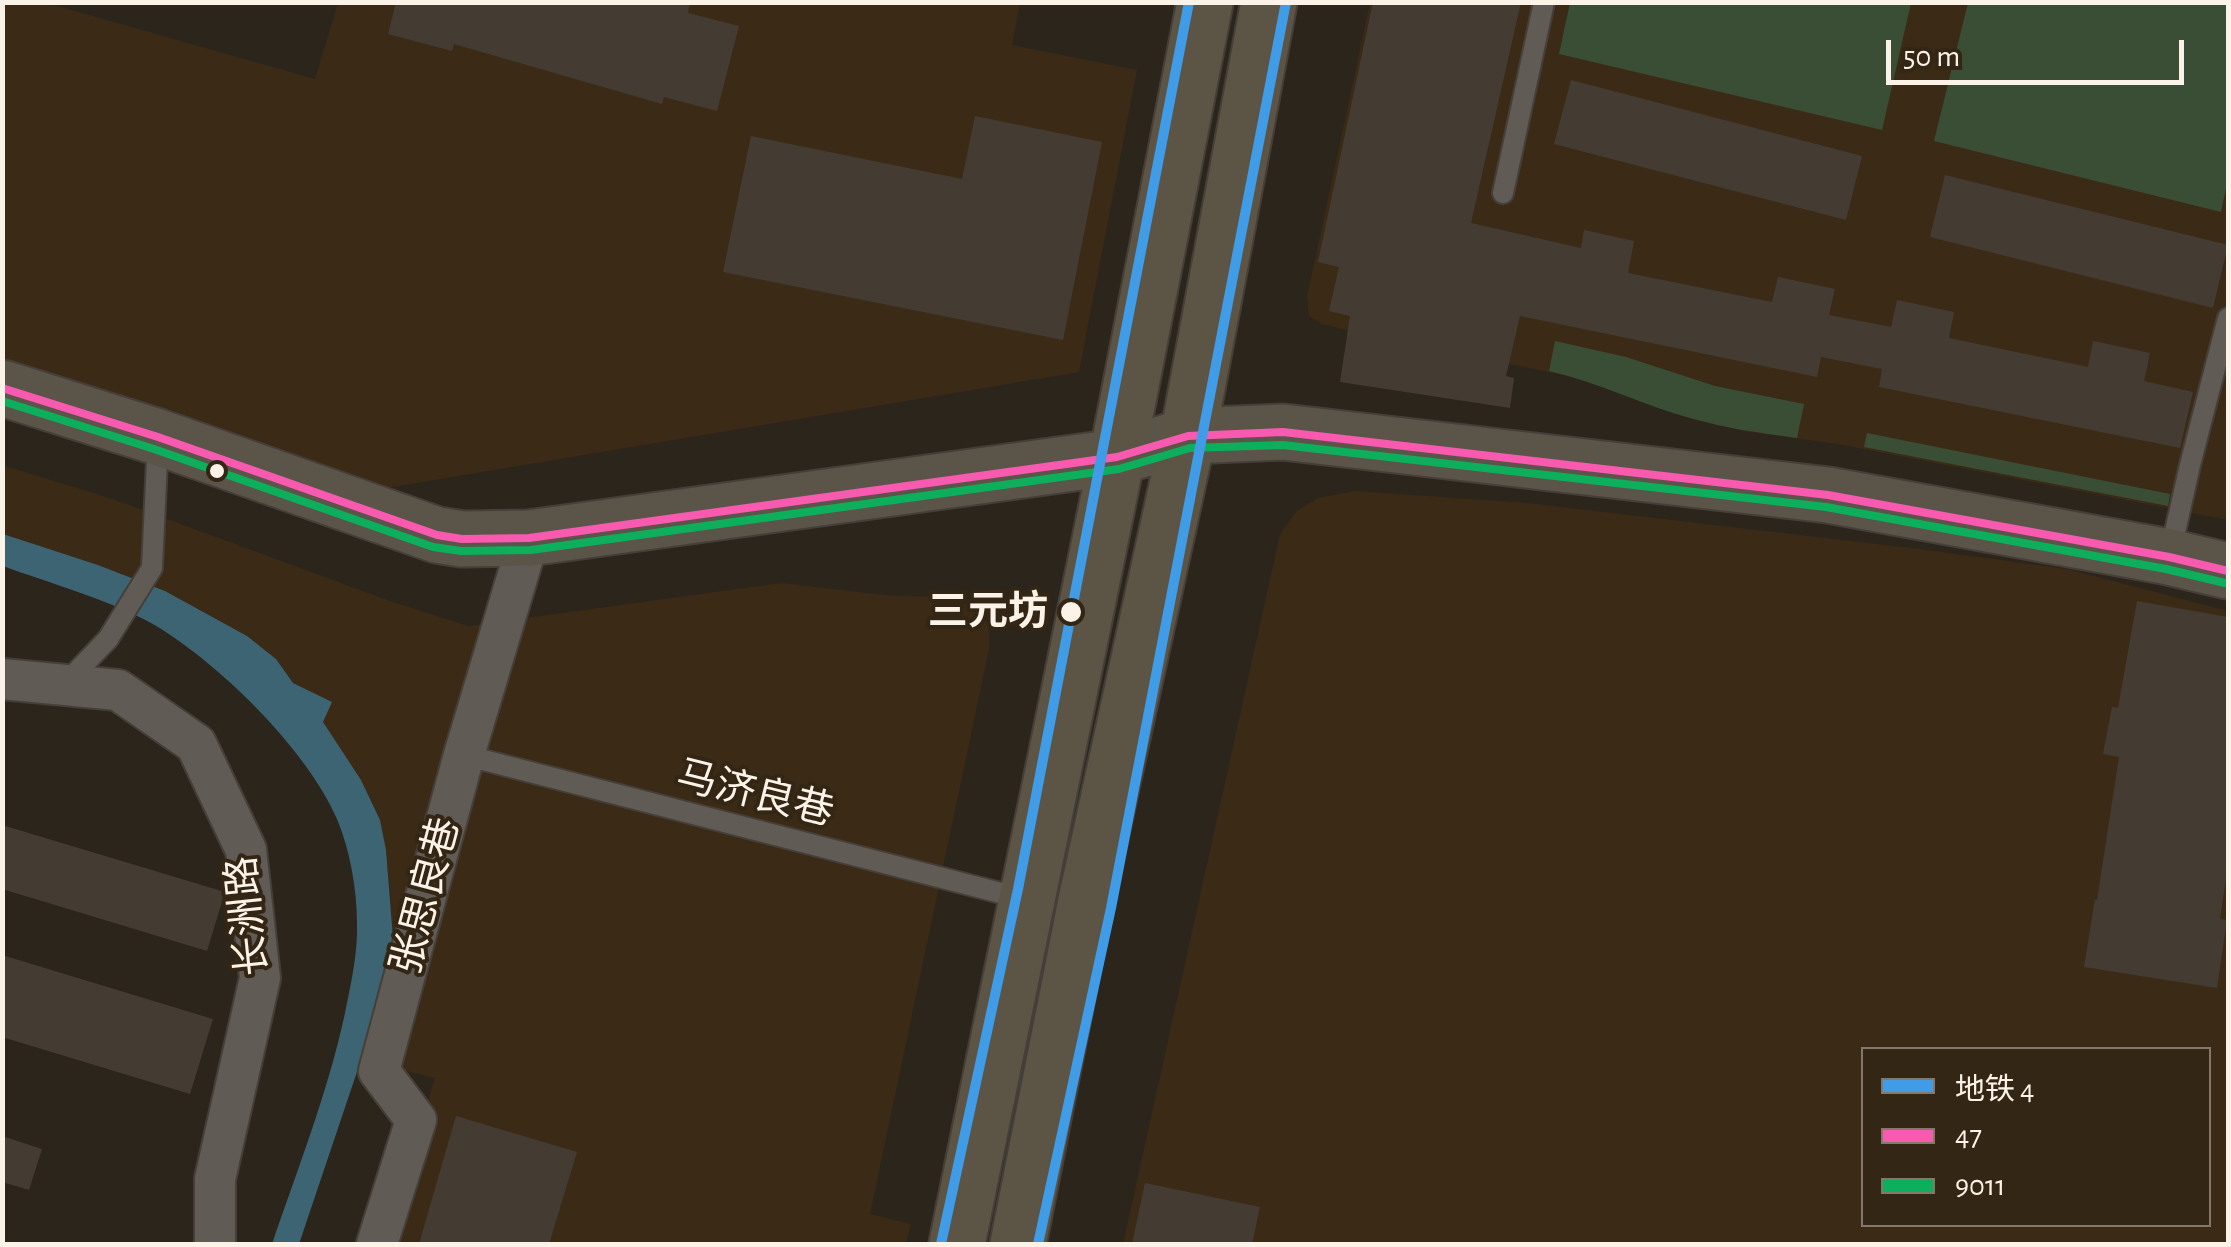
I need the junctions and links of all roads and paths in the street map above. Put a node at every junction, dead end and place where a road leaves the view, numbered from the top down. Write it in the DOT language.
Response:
graph roads {
  1 [pos="1205,2"];
  2 [pos="1269,2"];
  3 [pos="1544,2"];
  4 [pos="1503,193"];
  5 [pos="2228,318"];
  6 [pos="2,388"];
  7 [pos="1188,436"];
  8 [pos="158,437"];
  9 [pos="1117,457"];
  10 [pos="529,538"];
  11 [pos="2170,557"];
  12 [pos="2228,571"];
  13 [pos="2,679"];
  14 [pos="64,685"];
  15 [pos="464,756"];
  16 [pos="1028,900"];
  17 [pos="214,1244"];
  18 [pos="378,1244"];
  19 [pos="957,1244"];
  20 [pos="1018,1244"];
  1 -- 9 [label="main road"];
  2 -- 7 [label="main road"];
  3 -- 4 [label="lane"];
  5 -- 11 [label="lane"];
  6 -- 8 [label="main road"];
  7 -- 9 [label="main road"];
  7 -- 11 [label="main road"];
  7 -- 20 [label="main road"];
  8 -- 10 [label="main road"];
  8 -- 14 [label="lane"];
  9 -- 10 [label="main road"];
  9 -- 16 [label="main road"];
  10 -- 15 [label="street, 张思良巷"];
  11 -- 12 [label="main road"];
  13 -- 14 [label="street, 长洲路"];
  14 -- 17 [label="street, 长洲路"];
  15 -- 16 [label="lane, 马济良巷"];
  15 -- 18 [label="street, 张思良巷"];
  16 -- 19 [label="main road"];
}
